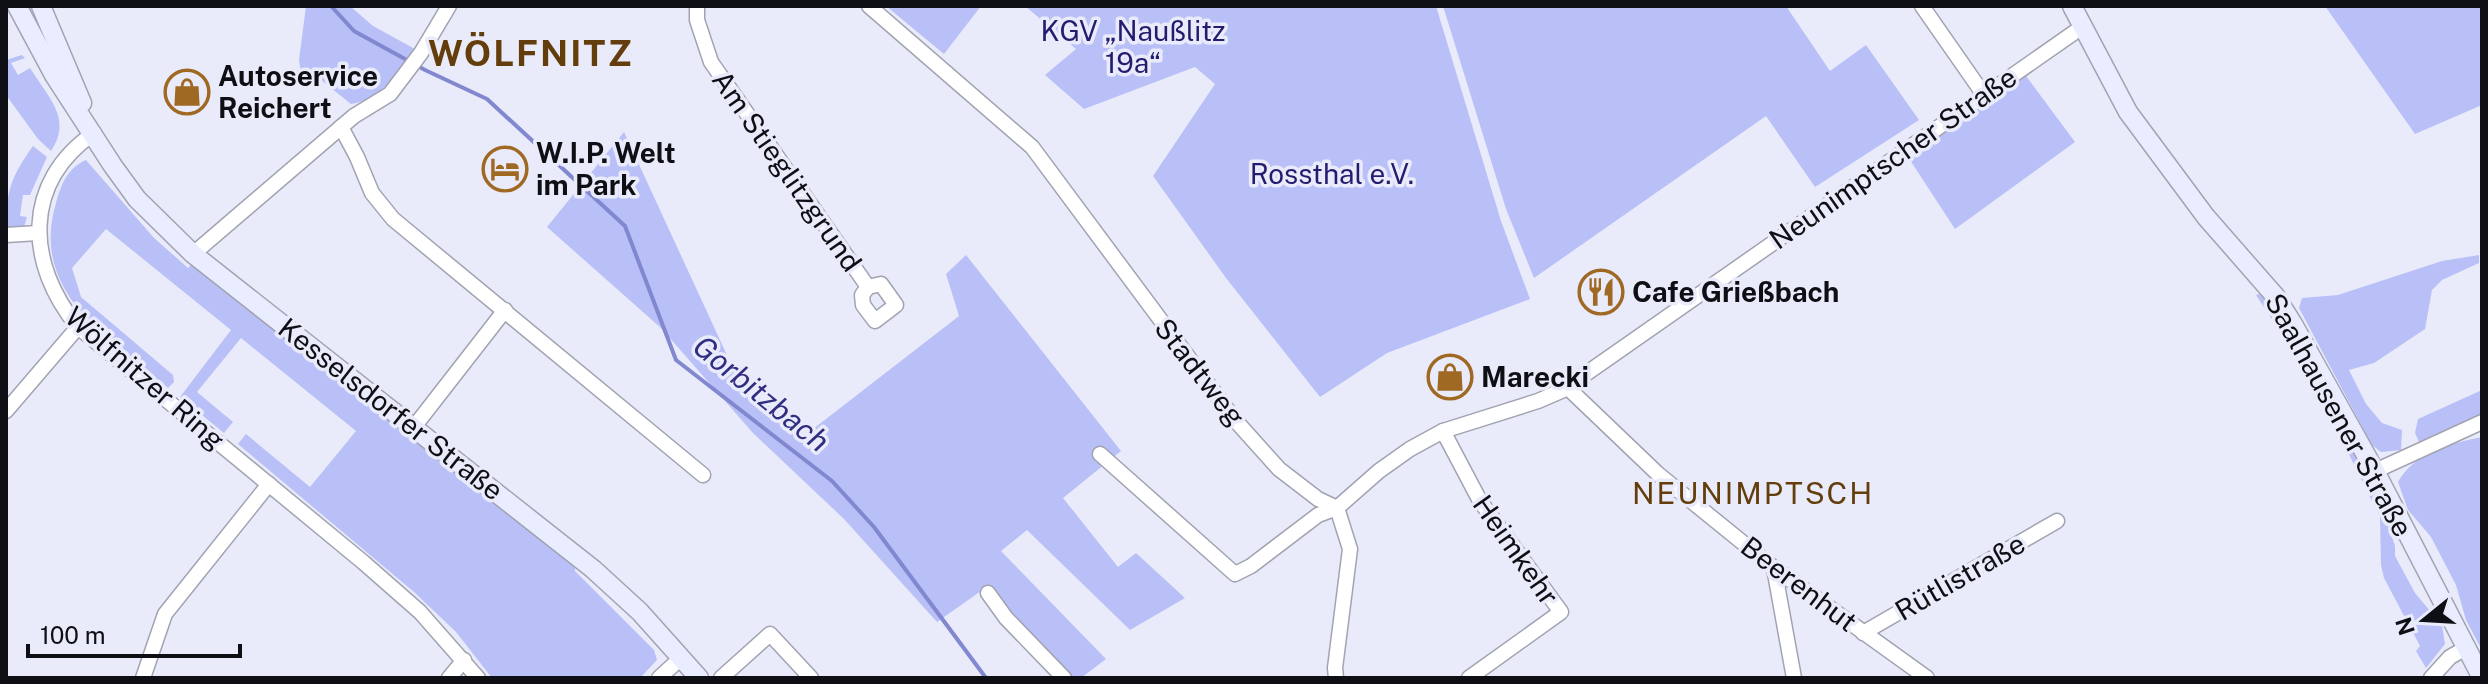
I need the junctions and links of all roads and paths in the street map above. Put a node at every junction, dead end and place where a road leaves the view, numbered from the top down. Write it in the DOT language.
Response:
graph roads {
  1 [pos="17,6"];
  2 [pos="41,6"];
  3 [pos="449,6"];
  4 [pos="697,6"];
  5 [pos="869,6"];
  6 [pos="1922,6"];
  7 [pos="2072,6"];
  8 [pos="2082,27"];
  9 [pos="1984,95"];
  10 [pos="341,127"];
  11 [pos="94,133"];
  12 [pos="38,233"];
  13 [pos="6,235"];
  14 [pos="193,254"];
  15 [pos="868,287"];
  16 [pos="505,310"];
  17 [pos="78,327"];
  18 [pos="1568,388"];
  19 [pos="6,411"];
  20 [pos="2482,422"];
  21 [pos="414,427"];
  22 [pos="1443,431"];
  23 [pos="1100,454"];
  24 [pos="2375,471"];
  25 [pos="703,475"];
  26 [pos="269,484"];
  27 [pos="1337,508"];
  28 [pos="2057,521"];
  29 [pos="1774,568"];
  30 [pos="988,593"];
  31 [pos="1863,633"];
  32 [pos="2466,648"];
  33 [pos="682,657"];
  34 [pos="464,660"];
  35 [pos="1055,675"];
  36 [pos="143,678"];
  37 [pos="449,678"];
  38 [pos="478,678"];
  39 [pos="659,678"];
  40 [pos="699,678"];
  41 [pos="721,678"];
  42 [pos="811,678"];
  43 [pos="1336,678"];
  44 [pos="1469,678"];
  45 [pos="1794,678"];
  46 [pos="1927,678"];
  47 [pos="2431,678"];
  48 [pos="2482,678"];
  1 -- 11 [label="main road, Kesselsdorfer Straße"];
  2 -- 11 [label="main road, Kesselsdorfer Straße"];
  3 -- 10 [label="street"];
  4 -- 15 [label="street, Am Stieglitzgrund"];
  5 -- 27 [label="street, Stadtweg"];
  6 -- 9 [label="street"];
  7 -- 8 [label="main road, Saalhausener Straße"];
  8 -- 9 [label="street, Neunimptscher Straße"];
  8 -- 24 [label="main road, Saalhausener Straße"];
  9 -- 18 [label="street, Neunimptscher Straße"];
  10 -- 14 [label="street"];
  10 -- 16 [label="street"];
  11 -- 12 [label="street, Wölfnitzer Ring"];
  11 -- 14 [label="main road, Kesselsdorfer Straße"];
  12 -- 13 [label="street"];
  12 -- 17 [label="street, Wölfnitzer Ring"];
  14 -- 21 [label="main road, Kesselsdorfer Straße"];
  16 -- 21 [label="street"];
  16 -- 25 [label="street"];
  17 -- 19 [label="street"];
  17 -- 26 [label="street, Wölfnitzer Ring"];
  18 -- 22 [label="street, Neunimptscher Straße"];
  18 -- 29 [label="street, Beerenhut"];
  20 -- 24 [label="street"];
  21 -- 33 [label="main road, Kesselsdorfer Straße"];
  22 -- 27 [label="street, Neunimptscher Straße"];
  22 -- 44 [label="street, Heimkehr"];
  23 -- 27 [label="street, Neunimptscher Straße"];
  24 -- 32 [label="main road, Saalhausener Straße"];
  26 -- 34 [label="street, Wölfnitzer Ring"];
  26 -- 36 [label="street"];
  27 -- 43 [label="street"];
  28 -- 31 [label="street, Rütlistraße"];
  29 -- 31 [label="street, Beerenhut"];
  29 -- 45 [label="street"];
  30 -- 35 [label="street"];
  31 -- 46 [label="street, Beerenhut"];
  32 -- 47 [label="street"];
  32 -- 48 [label="main road, Saalhausener Straße"];
  33 -- 39 [label="street"];
  33 -- 40 [label="main road, Kesselsdorfer Straße"];
  34 -- 37 [label="street"];
  34 -- 38 [label="street, Wölfnitzer Ring"];
  41 -- 42 [label="street"];
}
